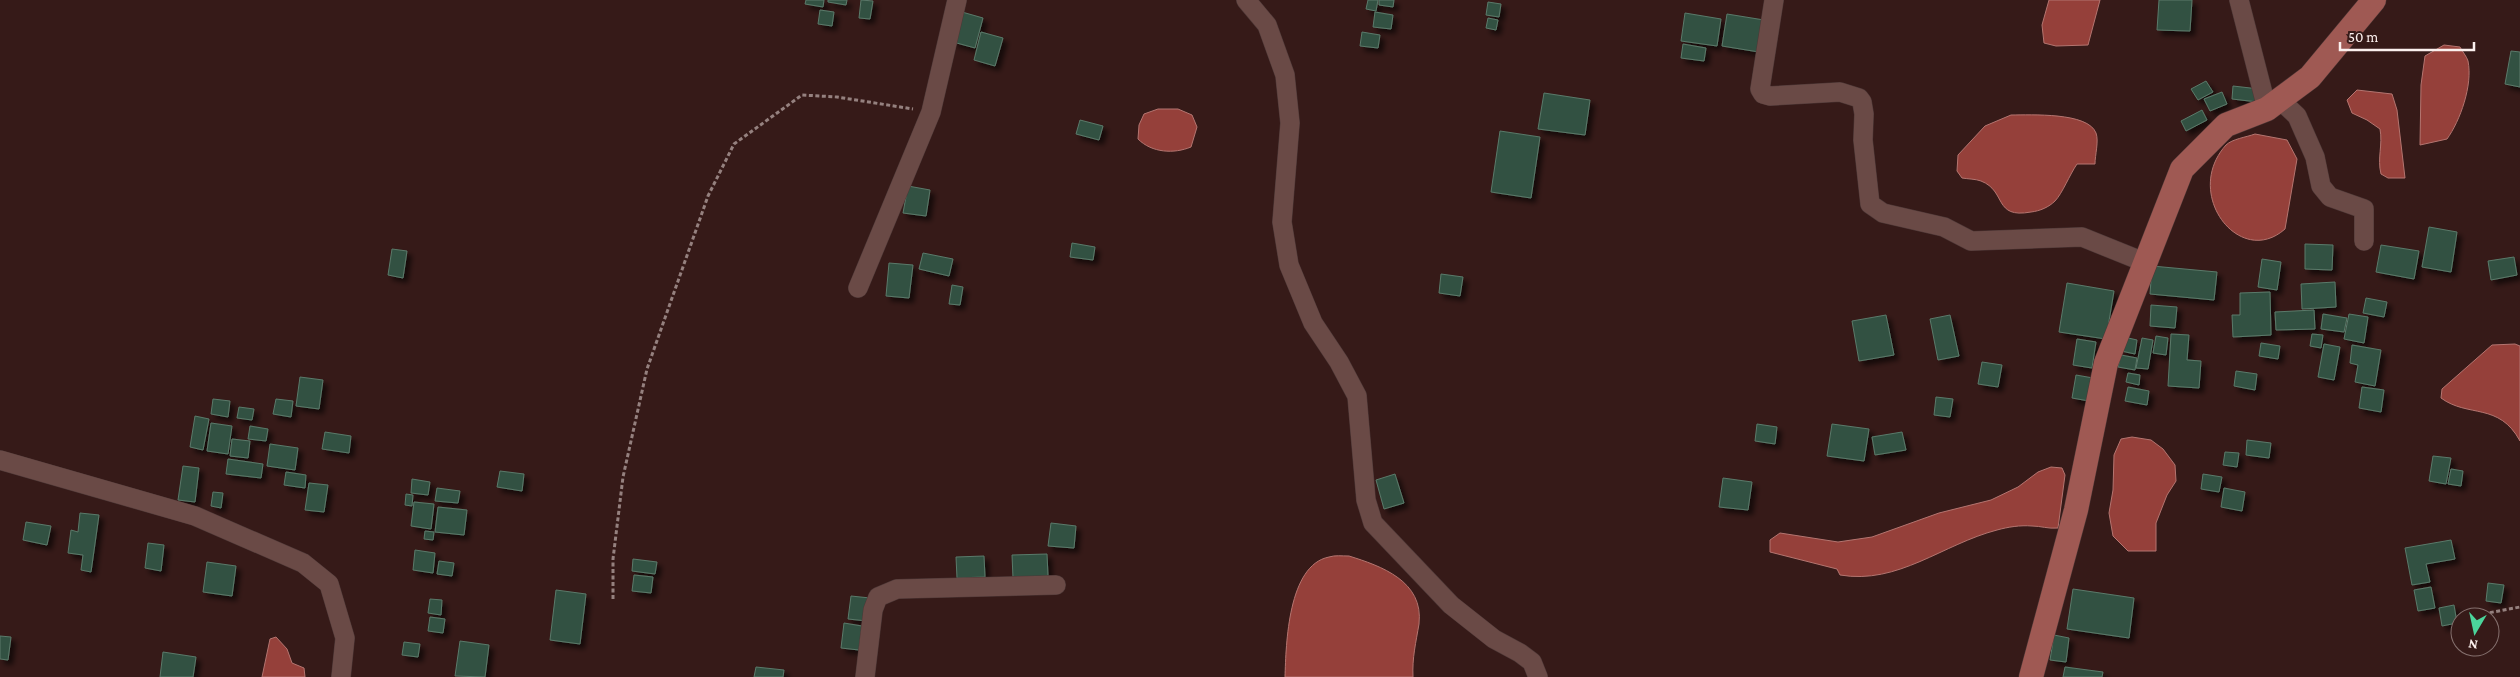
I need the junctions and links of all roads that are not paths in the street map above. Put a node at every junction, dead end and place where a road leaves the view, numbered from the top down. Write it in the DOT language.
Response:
graph roads {
  1 [pos="957,0"];
  2 [pos="1246,0"];
  3 [pos="1774,0"];
  4 [pos="2240,0"];
  5 [pos="2374,0"];
  6 [pos="2273,104"];
  7 [pos="2364,241"];
  8 [pos="2144,262"];
  9 [pos="858,288"];
  10 [pos="0,460"];
  11 [pos="1056,585"];
  12 [pos="341,677"];
  13 [pos="866,677"];
  14 [pos="1538,677"];
  15 [pos="2031,677"];
  1 -- 9 [label="street"];
  2 -- 14 [label="street"];
  3 -- 8 [label="street"];
  4 -- 6 [label="street"];
  5 -- 6 [label="main road"];
  6 -- 7 [label="street"];
  6 -- 8 [label="main road"];
  8 -- 15 [label="main road"];
  10 -- 12 [label="street"];
  11 -- 13 [label="street"];
}
